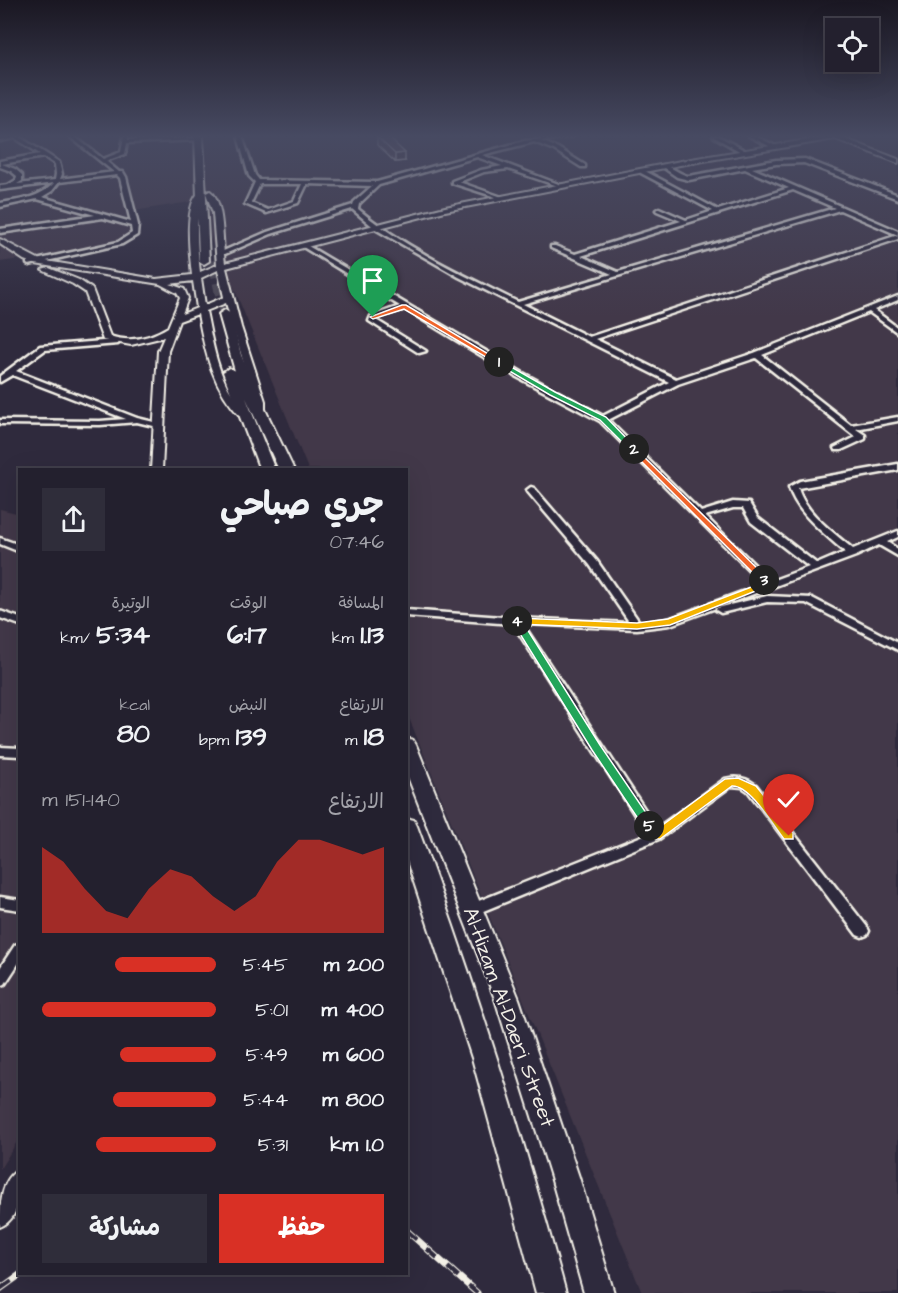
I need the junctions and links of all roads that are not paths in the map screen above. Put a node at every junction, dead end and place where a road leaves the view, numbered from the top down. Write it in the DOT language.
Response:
graph roads {
  1 [pos="4,196"];
  2 [pos="129,196"];
  3 [pos="205,196"];
  4 [pos="208,196"];
  5 [pos="251,196"];
  6 [pos="299,196"];
  7 [pos="363,196"];
  8 [pos="495,196"];
  9 [pos="508,196"];
  10 [pos="523,196"];
  11 [pos="687,196"];
  12 [pos="768,196"];
  13 [pos="813,196"];
  14 [pos="36,197"];
  15 [pos="500,198"];
  16 [pos="14,203"];
  17 [pos="0,205"];
  18 [pos="355,206"];
  19 [pos="840,208"];
  20 [pos="659,210"];
  21 [pos="718,212"];
  22 [pos="133,215"];
  23 [pos="103,216"];
  24 [pos="111,219"];
  25 [pos="685,222"];
  26 [pos="135,225"];
  27 [pos="377,227"];
  28 [pos="0,231"];
  29 [pos="898,235"];
  30 [pos="0,243"];
  31 [pos="306,247"];
  32 [pos="553,247"];
  33 [pos="292,249"];
  34 [pos="271,253"];
  35 [pos="575,256"];
  36 [pos="31,262"];
  37 [pos="210,263"];
  38 [pos="90,273"];
  39 [pos="615,273"];
  40 [pos="225,276"];
  41 [pos="76,282"];
  42 [pos="156,282"];
  43 [pos="898,298"];
  44 [pos="228,299"];
  45 [pos="517,304"];
  46 [pos="404,307"];
  47 [pos="870,310"];
  48 [pos="215,313"];
  49 [pos="176,322"];
  50 [pos="898,331"];
  51 [pos="104,336"];
  52 [pos="589,339"];
  53 [pos="141,341"];
  54 [pos="115,342"];
  55 [pos="84,344"];
  56 [pos="163,351"];
  57 [pos="422,351"];
  58 [pos="757,355"];
  59 [pos="11,372"];
  60 [pos="1,379"];
  61 [pos="675,382"];
  62 [pos="603,419"];
  63 [pos="898,419"];
  64 [pos="137,420"];
  65 [pos="0,422"];
  66 [pos="159,426"];
  67 [pos="851,427"];
  68 [pos="838,448"];
  69 [pos="898,467"];
  70 [pos="156,468"];
  71 [pos="267,468"];
  72 [pos="285,468"];
  73 [pos="531,490"];
  74 [pos="699,515"];
  75 [pos="898,534"];
  76 [pos="0,542"];
  77 [pos="881,542"];
  78 [pos="18,548"];
  79 [pos="898,553"];
  80 [pos="853,554"];
  81 [pos="816,568"];
  82 [pos="768,584"];
  83 [pos="703,611"];
  84 [pos="408,613"];
  85 [pos="0,614"];
  86 [pos="18,621"];
  87 [pos="516,621"];
  88 [pos="637,626"];
  89 [pos="898,647"];
  90 [pos="408,750"];
  91 [pos="0,751"];
  92 [pos="18,752"];
  93 [pos="408,832"];
  94 [pos="656,836"];
  95 [pos="0,902"];
  96 [pos="18,905"];
  97 [pos="471,910"];
  98 [pos="862,931"];
  99 [pos="18,952"];
  100 [pos="0,980"];
  101 [pos="18,1183"];
  102 [pos="0,1216"];
  103 [pos="551,1293"];
  104 [pos="599,1293"];
  1 -- 16 [label="street"];
  2 -- 22 [label="street"];
  3 -- 37 [label="highway"];
  4 -- 37 [label="street"];
  5 -- 6 [label="street"];
  7 -- 18 [label="street"];
  8 -- 15 [label="street"];
  9 -- 15 [label="street"];
  10 -- 27 [label="street"];
  11 -- 21 [label="street"];
  12 -- 21 [label="street"];
  13 -- 19 [label="street"];
  14 -- 16 [label="street"];
  14 -- 23 [label="street"];
  15 -- 27 [label="street"];
  16 -- 17 [label="street"];
  18 -- 27 [label="street"];
  18 -- 37 [label="street"];
  19 -- 29 [label="street"];
  19 -- 39 [label="street"];
  20 -- 25 [label="street"];
  21 -- 25 [label="street"];
  22 -- 24 [label="street"];
  22 -- 26 [label="street"];
  23 -- 24 [label="street"];
  23 -- 28 [label="street"];
  24 -- 26 [label="street"];
  25 -- 35 [label="street"];
  26 -- 36 [label="street"];
  27 -- 31 [label="street"];
  27 -- 33 [label="street"];
  27 -- 45 [label="street"];
  29 -- 52 [label="street"];
  30 -- 36 [label="street"];
  31 -- 33 [label="street"];
  31 -- 46 [label="street"];
  32 -- 35 [label="street"];
  33 -- 34 [label="street"];
  33 -- 40 [label="street"];
  34 -- 37 [label="street"];
  34 -- 37 [label="street"];
  35 -- 39 [label="street"];
  36 -- 38 [label="street"];
  36 -- 41 [label="street"];
  37 -- 40 [label="street"];
  37 -- 42 [label="street"];
  37 -- 48 [label="street"];
  38 -- 41 [label="street"];
  38 -- 42 [label="street"];
  39 -- 45 [label="street"];
  40 -- 44 [label="street"];
  41 -- 51 [label="street"];
  42 -- 49 [label="street"];
  43 -- 47 [label="street"];
  44 -- 48 [label="street"];
  44 -- 48 [label="street"];
  45 -- 52 [label="street"];
  46 -- 57 [label="street"];
  46 -- 62 [label="street"];
  47 -- 50 [label="street"];
  47 -- 58 [label="street"];
  48 -- 49 [label="street"];
  48 -- 71 [label="highway"];
  48 -- 72 [label="highway"];
  49 -- 53 [label="street"];
  49 -- 56 [label="street"];
  51 -- 54 [label="street"];
  51 -- 55 [label="street"];
  52 -- 61 [label="street"];
  53 -- 54 [label="street"];
  53 -- 56 [label="street"];
  54 -- 55 [label="street"];
  55 -- 59 [label="street"];
  56 -- 66 [label="street"];
  58 -- 61 [label="street"];
  58 -- 67 [label="street"];
  59 -- 60 [label="street"];
  59 -- 64 [label="street"];
  61 -- 62 [label="street"];
  62 -- 74 [label="street"];
  63 -- 67 [label="street"];
  64 -- 65 [label="street"];
  64 -- 66 [label="street"];
  66 -- 70 [label="street"];
  67 -- 68 [label="street"];
  69 -- 80 [label="street"];
  73 -- 88 [label="street"];
  74 -- 81 [label="street"];
  74 -- 82 [label="street"];
  75 -- 77 [label="street"];
  76 -- 78 [label="street"];
  77 -- 79 [label="street"];
  77 -- 80 [label="street"];
  80 -- 81 [label="street"];
  81 -- 82 [label="street"];
  82 -- 83 [label="street"];
  83 -- 88 [label="street"];
  83 -- 89 [label="street"];
  84 -- 87 [label="street"];
  85 -- 86 [label="street"];
  87 -- 88 [label="street"];
  87 -- 94 [label="street"];
  90 -- 97 [label="highway, Al-Hizam Al-Daeri Street"];
  91 -- 92 [label="street"];
  93 -- 103 [label="highway, Al-Hizam Al-Daeri Street"];
  94 -- 97 [label="street"];
  94 -- 98 [label="street"];
  95 -- 96 [label="street"];
  97 -- 104 [label="highway, Al-Hizam Al-Daeri Street"];
  99 -- 100 [label="street"];
  101 -- 102 [label="street"];
}
